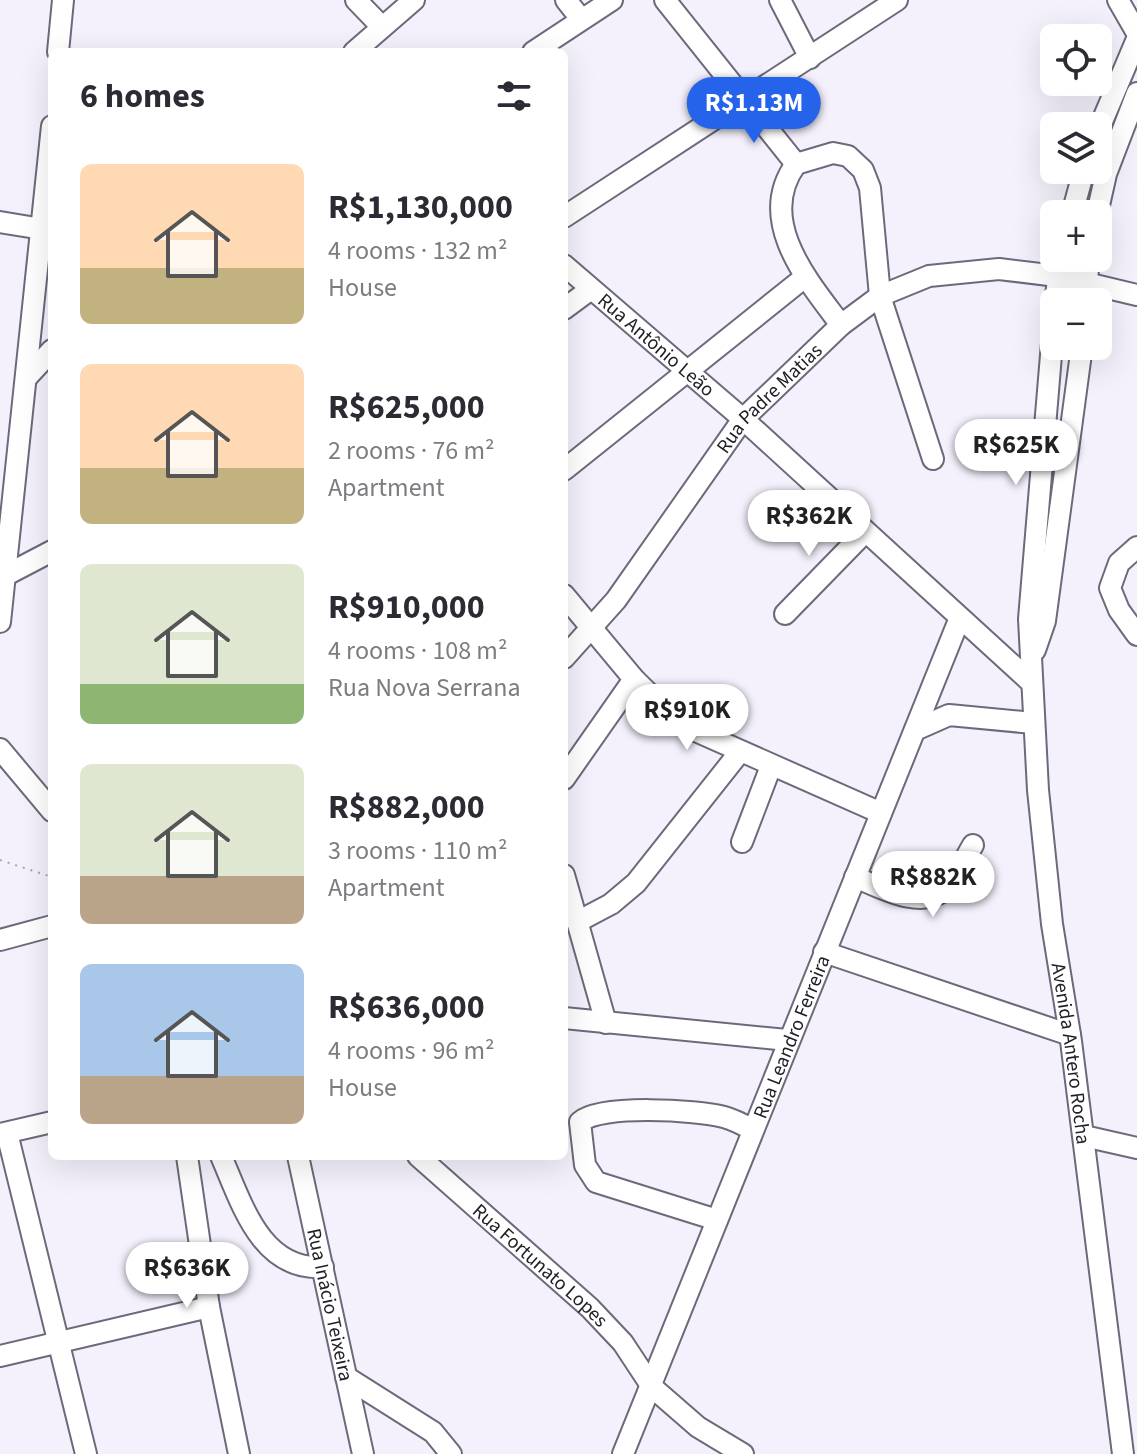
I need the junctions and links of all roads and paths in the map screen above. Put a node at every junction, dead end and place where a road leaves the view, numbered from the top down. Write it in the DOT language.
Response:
graph roads {
  1 [pos="63,0"];
  2 [pos="356,0"];
  3 [pos="414,0"];
  4 [pos="566,0"];
  5 [pos="612,0"];
  6 [pos="665,0"];
  7 [pos="780,0"];
  8 [pos="897,0"];
  9 [pos="1118,0"];
  10 [pos="581,19"];
  11 [pos="382,27"];
  12 [pos="1137,36"];
  13 [pos="58,48"];
  14 [pos="358,48"];
  15 [pos="539,48"];
  16 [pos="810,58"];
  17 [pos="1137,93"];
  18 [pos="747,99"];
  19 [pos="1106,112"];
  20 [pos="796,164"];
  21 [pos="1100,200"];
  22 [pos="48,212"];
  23 [pos="568,214"];
  24 [pos="0,222"];
  25 [pos="47,233"];
  26 [pos="1040,268"];
  27 [pos="568,269"];
  28 [pos="1064,272"];
  29 [pos="805,277"];
  30 [pos="1079,288"];
  31 [pos="591,289"];
  32 [pos="1112,295"];
  33 [pos="1137,295"];
  34 [pos="880,296"];
  35 [pos="568,306"];
  36 [pos="841,325"];
  37 [pos="48,354"];
  38 [pos="1051,360"];
  39 [pos="1080,360"];
  40 [pos="686,371"];
  41 [pos="28,376"];
  42 [pos="743,419"];
  43 [pos="933,459"];
  44 [pos="568,467"];
  45 [pos="864,533"];
  46 [pos="1137,547"];
  47 [pos="48,553"];
  48 [pos="8,574"];
  49 [pos="568,600"];
  50 [pos="785,614"];
  51 [pos="959,620"];
  52 [pos="0,622"];
  53 [pos="592,629"];
  54 [pos="1137,635"];
  55 [pos="1033,653"];
  56 [pos="568,654"];
  57 [pos="634,679"];
  58 [pos="1032,683"];
  59 [pos="1033,723"];
  60 [pos="915,730"];
  61 [pos="0,749"];
  62 [pos="739,753"];
  63 [pos="771,766"];
  64 [pos="568,773"];
  65 [pos="48,806"];
  66 [pos="881,813"];
  67 [pos="742,842"];
  68 [pos="973,845"];
  69 [pos="0,860"];
  70 [pos="48,876"];
  71 [pos="855,877"];
  72 [pos="568,889"];
  73 [pos="577,922"];
  74 [pos="48,927"];
  75 [pos="0,940"];
  76 [pos="824,952"];
  77 [pos="568,1018"];
  78 [pos="606,1023"];
  79 [pos="1070,1035"];
  80 [pos="787,1040"];
  81 [pos="48,1123"];
  82 [pos="753,1130"];
  83 [pos="4,1134"];
  84 [pos="1084,1136"];
  85 [pos="1137,1148"];
  86 [pos="188,1160"];
  87 [pos="223,1160"];
  88 [pos="299,1160"];
  89 [pos="423,1160"];
  90 [pos="717,1220"];
  91 [pos="323,1267"];
  92 [pos="209,1307"];
  93 [pos="60,1342"];
  94 [pos="0,1356"];
  95 [pos="346,1377"];
  96 [pos="652,1387"];
  97 [pos="86,1454"];
  98 [pos="239,1454"];
  99 [pos="363,1454"];
  100 [pos="451,1454"];
  101 [pos="623,1454"];
  102 [pos="743,1454"];
  103 [pos="1123,1454"];
  1 -- 13 [label="street"];
  2 -- 11 [label="street"];
  3 -- 11 [label="street"];
  4 -- 10 [label="street"];
  5 -- 10 [label="street"];
  6 -- 18 [label="street"];
  7 -- 16 [label="street"];
  8 -- 16 [label="street"];
  9 -- 12 [label="street"];
  10 -- 15 [label="street"];
  11 -- 14 [label="street"];
  12 -- 19 [label="street"];
  16 -- 18 [label="street"];
  17 -- 21 [label="street"];
  18 -- 20 [label="street"];
  18 -- 23 [label="street"];
  20 -- 29 [label="street"];
  20 -- 34 [label="street"];
  22 -- 25 [label="street"];
  24 -- 25 [label="street"];
  25 -- 41 [label="street"];
  26 -- 34 [label="street, Rua Padre Matias"];
  27 -- 31 [label="street, Rua Antônio Leão"];
  28 -- 30 [label="street, Rua Padre Matias"];
  29 -- 36 [label="street"];
  29 -- 40 [label="street"];
  31 -- 35 [label="street"];
  31 -- 40 [label="street, Rua Antônio Leão"];
  32 -- 33 [label="street, Rua Padre Matias"];
  34 -- 36 [label="street, Rua Padre Matias"];
  34 -- 43 [label="street"];
  36 -- 42 [label="street, Rua Padre Matias"];
  37 -- 41 [label="street"];
  38 -- 55 [label="street, Avenida Antero Rocha"];
  39 -- 55 [label="street, Avenida Antero Rocha"];
  40 -- 42 [label="street, Rua Antônio Leão"];
  40 -- 44 [label="street"];
  41 -- 48 [label="street"];
  42 -- 45 [label="street, Rua Antônio Leão"];
  42 -- 53 [label="street, Rua Padre Matias"];
  45 -- 50 [label="street"];
  45 -- 51 [label="street, Rua Antônio Leão"];
  46 -- 54 [label="street"];
  47 -- 48 [label="street"];
  48 -- 52 [label="street"];
  49 -- 53 [label="street"];
  51 -- 58 [label="street, Rua Antônio Leão"];
  51 -- 60 [label="street, Rua Leandro Ferreira"];
  53 -- 56 [label="street, Rua Padre Matias"];
  53 -- 57 [label="street"];
  55 -- 58 [label="street, Avenida Antero Rocha"];
  57 -- 62 [label="street"];
  57 -- 64 [label="street"];
  58 -- 59 [label="street, Avenida Antero Rocha"];
  59 -- 60 [label="street"];
  59 -- 79 [label="street, Avenida Antero Rocha"];
  60 -- 66 [label="street, Rua Leandro Ferreira"];
  61 -- 65 [label="street"];
  62 -- 63 [label="street"];
  62 -- 73 [label="street"];
  63 -- 66 [label="street"];
  63 -- 67 [label="street"];
  66 -- 71 [label="street, Rua Leandro Ferreira"];
  68 -- 71 [label="street"];
  69 -- 70 [label="path"];
  71 -- 76 [label="street, Rua Leandro Ferreira"];
  72 -- 73 [label="street"];
  73 -- 78 [label="street"];
  74 -- 75 [label="street"];
  76 -- 79 [label="street"];
  76 -- 80 [label="street, Rua Leandro Ferreira"];
  77 -- 78 [label="street"];
  78 -- 80 [label="street"];
  79 -- 84 [label="street, Avenida Antero Rocha"];
  80 -- 82 [label="street, Rua Leandro Ferreira"];
  81 -- 83 [label="street"];
  82 -- 90 [label="street, Rua Leandro Ferreira"];
  82 -- 90 [label="street"];
  83 -- 93 [label="street"];
  84 -- 85 [label="street"];
  84 -- 103 [label="street, Avenida Antero Rocha"];
  86 -- 92 [label="street"];
  87 -- 91 [label="street"];
  88 -- 91 [label="street, Rua Inácio Teixeira"];
  89 -- 96 [label="street, Rua Fortunato Lopes"];
  90 -- 96 [label="street, Rua Leandro Ferreira"];
  91 -- 95 [label="street, Rua Inácio Teixeira"];
  92 -- 93 [label="street"];
  92 -- 98 [label="street"];
  93 -- 94 [label="street"];
  93 -- 97 [label="street"];
  95 -- 99 [label="street, Rua Inácio Teixeira"];
  95 -- 100 [label="street"];
  96 -- 101 [label="street, Rua Leandro Ferreira"];
  96 -- 102 [label="street, Rua Fortunato Lopes"];
}
